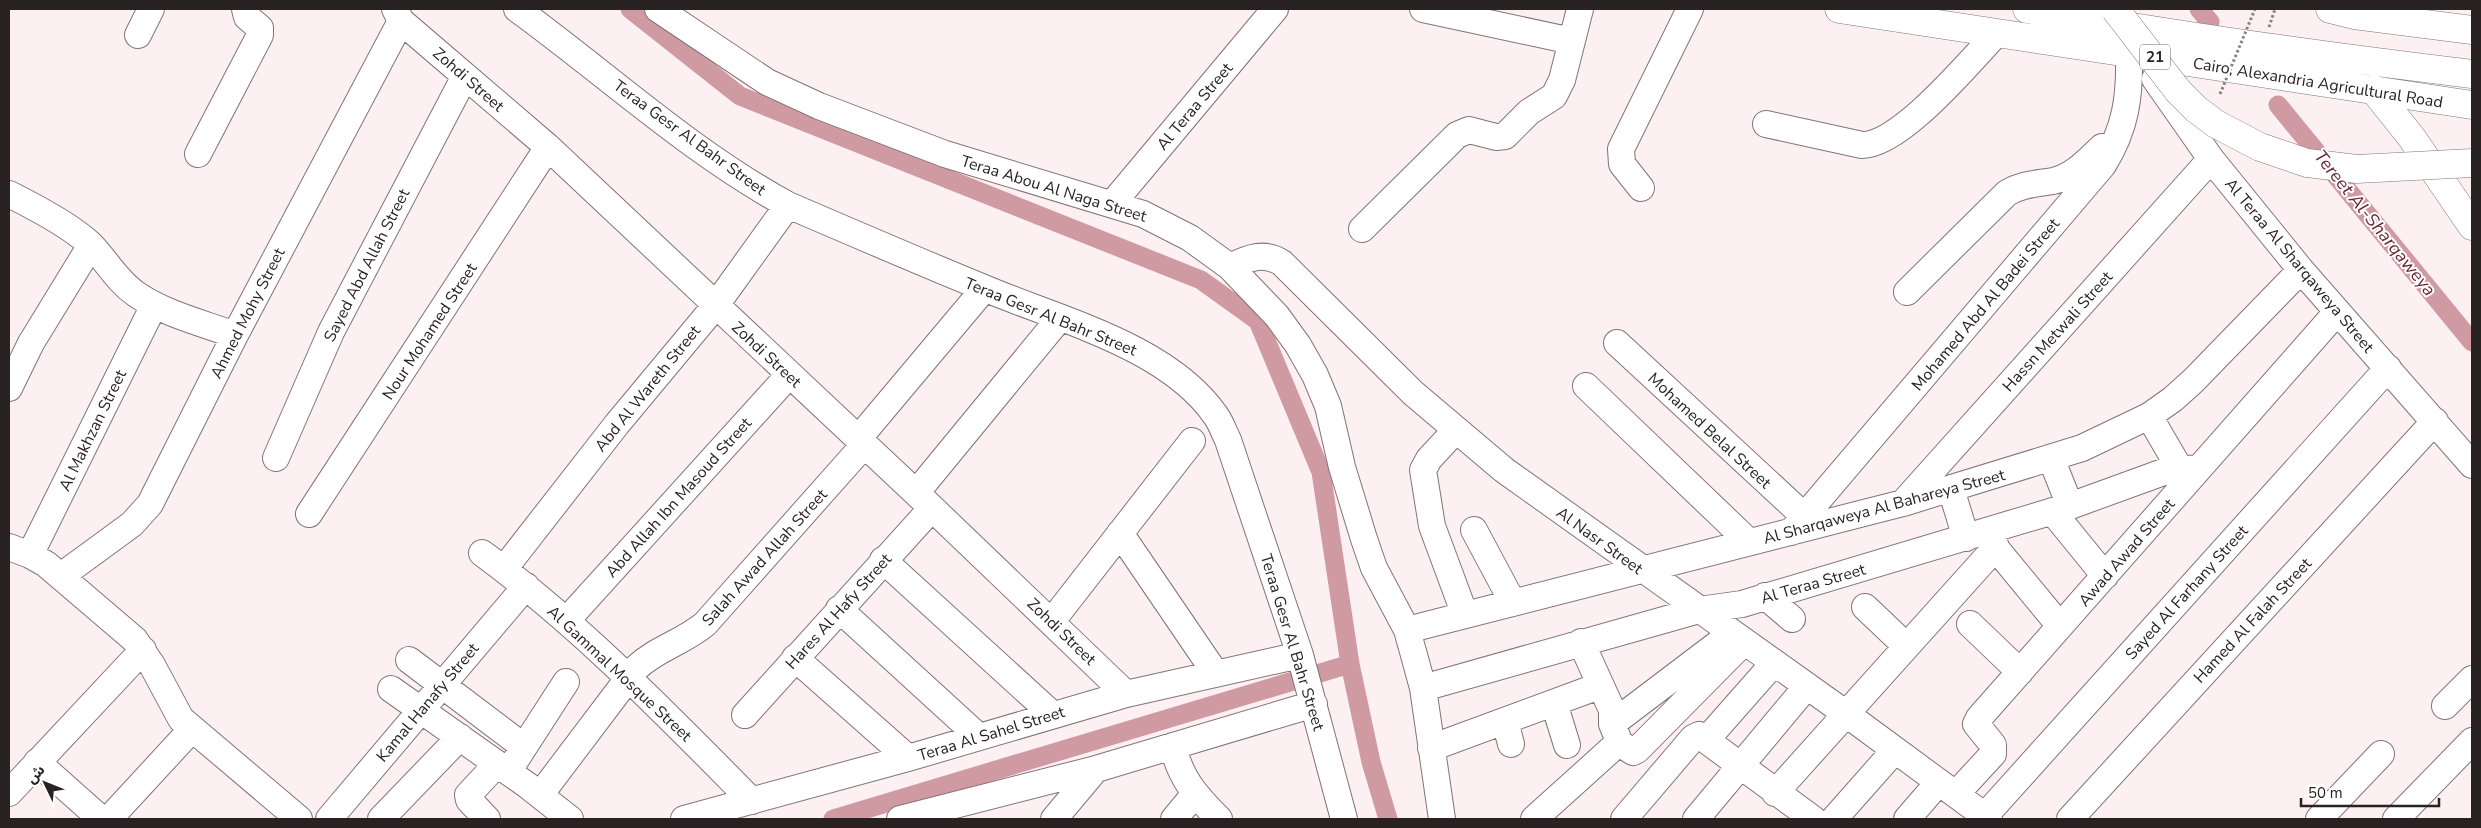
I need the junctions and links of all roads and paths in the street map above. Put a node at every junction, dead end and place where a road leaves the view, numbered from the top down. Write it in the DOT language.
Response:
graph roads {
  1 [pos="151,9"];
  2 [pos="245,9"];
  3 [pos="517,9"];
  4 [pos="658,9"];
  5 [pos="1275,9"];
  6 [pos="1423,9"];
  7 [pos="1580,9"];
  8 [pos="1690,9"];
  9 [pos="1838,9"];
  10 [pos="2027,9"];
  11 [pos="2115,9"];
  12 [pos="2255,9"];
  13 [pos="2330,9"];
  14 [pos="398,15"];
  15 [pos="2472,30"];
  16 [pos="1997,33"];
  17 [pos="138,36"];
  18 [pos="1572,41"];
  19 [pos="2134,55"];
  20 [pos="2472,74"];
  21 [pos="465,76"];
  22 [pos="2373,90"];
  23 [pos="2220,94"];
  24 [pos="2472,105"];
  25 [pos="2124,121"];
  26 [pos="1766,124"];
  27 [pos="548,147"];
  28 [pos="198,154"];
  29 [pos="2211,159"];
  30 [pos="2472,163"];
  31 [pos="1641,188"];
  32 [pos="9,194"];
  33 [pos="1112,204"];
  34 [pos="788,205"];
  35 [pos="2468,212"];
  36 [pos="1362,229"];
  37 [pos="91,245"];
  38 [pos="1230,267"];
  39 [pos="2301,270"];
  40 [pos="984,289"];
  41 [pos="1907,292"];
  42 [pos="154,305"];
  43 [pos="716,305"];
  44 [pos="2337,312"];
  45 [pos="1060,318"];
  46 [pos="235,335"];
  47 [pos="1617,343"];
  48 [pos="2388,368"];
  49 [pos="789,375"];
  50 [pos="1586,386"];
  51 [pos="9,388"];
  52 [pos="2149,416"];
  53 [pos="2435,421"];
  54 [pos="1456,431"];
  55 [pos="1192,441"];
  56 [pos="861,442"];
  57 [pos="276,458"];
  58 [pos="2051,458"];
  59 [pos="2472,464"];
  60 [pos="2190,468"];
  61 [pos="1951,490"];
  62 [pos="924,500"];
  63 [pos="1902,503"];
  64 [pos="2061,509"];
  65 [pos="309,514"];
  66 [pos="1797,524"];
  67 [pos="1474,530"];
  68 [pos="1120,533"];
  69 [pos="1982,539"];
  70 [pos="1749,542"];
  71 [pos="20,551"];
  72 [pos="482,553"];
  73 [pos="883,560"];
  74 [pos="504,569"];
  75 [pos="1641,570"];
  76 [pos="61,576"];
  77 [pos="2104,576"];
  78 [pos="526,586"];
  79 [pos="1765,596"];
  80 [pos="1513,603"];
  81 [pos="1864,607"];
  82 [pos="839,609"];
  83 [pos="1699,610"];
  84 [pos="1465,615"];
  85 [pos="1792,618"];
  86 [pos="567,620"];
  87 [pos="1052,621"];
  88 [pos="1970,624"];
  89 [pos="2060,626"];
  90 [pos="1407,630"];
  91 [pos="1738,637"];
  92 [pos="1581,642"];
  93 [pos="1906,646"];
  94 [pos="143,650"];
  95 [pos="1300,654"];
  96 [pos="795,658"];
  97 [pos="409,660"];
  98 [pos="1774,663"];
  99 [pos="2020,672"];
  100 [pos="1216,674"];
  101 [pos="629,677"];
  102 [pos="2472,679"];
  103 [pos="566,682"];
  104 [pos="442,685"];
  105 [pos="1599,686"];
  106 [pos="1807,686"];
  107 [pos="1423,688"];
  108 [pos="391,689"];
  109 [pos="1126,694"];
  110 [pos="1649,696"];
  111 [pos="1554,703"];
  112 [pos="1314,704"];
  113 [pos="2445,706"];
  114 [pos="421,710"];
  115 [pos="1845,713"];
  116 [pos="745,715"];
  117 [pos="1053,715"];
  118 [pos="1670,716"];
  119 [pos="192,729"];
  120 [pos="1616,734"];
  121 [pos="978,736"];
  122 [pos="460,737"];
  123 [pos="1707,739"];
  124 [pos="2472,741"];
  125 [pos="1567,745"];
  126 [pos="1172,746"];
  127 [pos="524,747"];
  128 [pos="1431,748"];
  129 [pos="1895,750"];
  130 [pos="2380,754"];
  131 [pos="908,758"];
  132 [pos="38,762"];
  133 [pos="1741,766"];
  134 [pos="503,768"];
  135 [pos="1096,769"];
  136 [pos="1948,788"];
  137 [pos="9,793"];
  138 [pos="1775,793"];
  139 [pos="540,795"];
  140 [pos="1194,795"];
  141 [pos="752,800"];
  142 [pos="960,811"];
  143 [pos="1803,817"];
  144 [pos="296,818"];
  145 [pos="1985,818"];
  146 [pos="101,819"];
  147 [pos="109,819"];
  148 [pos="329,819"];
  149 [pos="381,819"];
  150 [pos="487,819"];
  151 [pos="570,819"];
  152 [pos="684,819"];
  153 [pos="900,819"];
  154 [pos="1054,819"];
  155 [pos="1174,819"];
  156 [pos="1219,819"];
  157 [pos="1344,819"];
  158 [pos="1442,819"];
  159 [pos="1534,819"];
  160 [pos="1624,819"];
  161 [pos="1696,819"];
  162 [pos="1834,819"];
  163 [pos="1907,819"];
  164 [pos="2070,819"];
  165 [pos="2319,819"];
  166 [pos="2396,819"];
  1 -- 17 [label="street"];
  2 -- 28 [label="street"];
  3 -- 34 [label="street, Teraa Gesr Al Bahr Street"];
  4 -- 33 [label="street, Teraa Abou Al Naga Street"];
  5 -- 33 [label="street, Al Teraa Street"];
  6 -- 18 [label="street"];
  7 -- 18 [label="street"];
  8 -- 31 [label="street"];
  9 -- 16 [label="main road, Cairo, Alexandria Agricultural Road / 21"];
  10 -- 20 [label="main road, Cairo, Alexandria Agricultural Road / 21"];
  11 -- 30 [label="main road, bridge"];
  12 -- 23 [label="path, bridge"];
  13 -- 15 [label="main road"];
  14 -- 21 [label="street, Zohdi Street"];
  14 -- 46 [label="street, Ahmed Mohy Street"];
  16 -- 19 [label="main road, Cairo, Alexandria Agricultural Road / 21"];
  16 -- 26 [label="street"];
  18 -- 36 [label="street"];
  19 -- 22 [label="main road, Cairo, Alexandria Agricultural Road / 21"];
  19 -- 25 [label="street, Mohamed Abd Al Badei Street"];
  19 -- 29 [label="street, Al Teraa Al Sharqaweya Street"];
  21 -- 27 [label="street, Zohdi Street"];
  21 -- 57 [label="street, Sayed Abd Allah Street"];
  22 -- 24 [label="main road, Cairo, Alexandria Agricultural Road / 21"];
  22 -- 35 [label="main road"];
  25 -- 41 [label="street"];
  25 -- 66 [label="street, Mohamed Abd Al Badei Street"];
  27 -- 43 [label="street, Zohdi Street"];
  27 -- 65 [label="street, Nour Mohamed Street"];
  29 -- 39 [label="street, Al Teraa Al Sharqaweya Street"];
  29 -- 63 [label="street, Hassn Metwali Street"];
  32 -- 37 [label="street"];
  33 -- 38 [label="street, Teraa Abou Al Naga Street"];
  34 -- 40 [label="street, Teraa Gesr Al Bahr Street"];
  34 -- 43 [label="street, Abd Al Wareth Street"];
  37 -- 42 [label="street"];
  37 -- 51 [label="street"];
  38 -- 54 [label="street, Al Nasr Street"];
  38 -- 90 [label="street, Teraa Abou Al Naga Street"];
  39 -- 44 [label="street, Al Teraa Al Sharqaweya Street"];
  39 -- 52 [label="street, Al Sharqaweya Al Bahareya Street"];
  40 -- 45 [label="street, Teraa Gesr Al Bahr Street"];
  40 -- 56 [label="street, Salah Awad Allah Street"];
  42 -- 46 [label="street"];
  42 -- 71 [label="street, Al Makhzan Street"];
  43 -- 49 [label="street, Zohdi Street"];
  43 -- 74 [label="street, Abd Al Wareth Street"];
  44 -- 48 [label="street, Al Teraa Al Sharqaweya Street"];
  44 -- 60 [label="street, Awad Awad Street"];
  45 -- 62 [label="street, Hares Al Hafy Street"];
  45 -- 95 [label="street, Teraa Gesr Al Bahr Street"];
  46 -- 76 [label="street, Ahmed Mohy Street"];
  47 -- 66 [label="street, Mohamed Belal Street"];
  48 -- 53 [label="street, Al Teraa Al Sharqaweya Street"];
  48 -- 145 [label="street, Sayed Al Farhany Street"];
  49 -- 56 [label="street, Zohdi Street"];
  49 -- 86 [label="street, Abd Allah Ibn Masoud Street"];
  50 -- 70 [label="street"];
  52 -- 58 [label="street, Al Sharqaweya Al Bahareya Street"];
  52 -- 60 [label="street"];
  53 -- 59 [label="street, Al Teraa Al Sharqaweya Street"];
  53 -- 164 [label="street, Hamed Al Falah Street"];
  54 -- 75 [label="street, Al Nasr Street"];
  54 -- 84 [label="street"];
  55 -- 68 [label="street"];
  56 -- 62 [label="street, Zohdi Street"];
  56 -- 101 [label="street, Salah Awad Allah Street"];
  58 -- 61 [label="street, Al Sharqaweya Al Bahareya Street"];
  58 -- 64 [label="street"];
  60 -- 64 [label="street, Al Teraa Street"];
  60 -- 77 [label="street, Awad Awad Street"];
  61 -- 63 [label="street, Al Sharqaweya Al Bahareya Street"];
  61 -- 69 [label="street"];
  62 -- 73 [label="street, Hares Al Hafy Street"];
  62 -- 87 [label="street, Zohdi Street"];
  63 -- 66 [label="street, Al Sharqaweya Al Bahareya Street"];
  64 -- 69 [label="street, Al Teraa Street"];
  64 -- 77 [label="street"];
  66 -- 70 [label="street, Al Sharqaweya Al Bahareya Street"];
  67 -- 80 [label="street"];
  68 -- 87 [label="street"];
  68 -- 100 [label="street"];
  69 -- 79 [label="street, Al Teraa Street"];
  69 -- 89 [label="street"];
  69 -- 93 [label="street"];
  70 -- 75 [label="street, Al Sharqaweya Al Bahareya Street"];
  71 -- 76 [label="street"];
  72 -- 74 [label="street, Al Gammal Mosque Street"];
  73 -- 82 [label="street, Hares Al Hafy Street"];
  73 -- 117 [label="street"];
  74 -- 78 [label="street, Al Gammal Mosque Street"];
  75 -- 80 [label="street, Al Sharqaweya Al Bahareya Street"];
  75 -- 83 [label="street, Al Nasr Street"];
  76 -- 94 [label="street"];
  77 -- 89 [label="street, Awad Awad Street"];
  78 -- 86 [label="street, Al Gammal Mosque Street"];
  78 -- 104 [label="street, Kamal Hanafy Street"];
  79 -- 83 [label="street, Al Teraa Street"];
  79 -- 85 [label="street"];
  80 -- 84 [label="street, Al Sharqaweya Al Bahareya Street"];
  81 -- 93 [label="street"];
  82 -- 96 [label="street, Hares Al Hafy Street"];
  82 -- 121 [label="street"];
  83 -- 91 [label="street, Al Nasr Street"];
  83 -- 92 [label="street, Al Teraa Street"];
  84 -- 90 [label="street, Al Sharqaweya Al Bahareya Street"];
  86 -- 101 [label="street, Al Gammal Mosque Street"];
  87 -- 109 [label="street, Zohdi Street"];
  88 -- 99 [label="street"];
  89 -- 99 [label="street, Awad Awad Street"];
  90 -- 107 [label="street, Teraa Abou Al Naga Street"];
  91 -- 98 [label="street, Al Nasr Street"];
  91 -- 110 [label="street"];
  91 -- 118 [label="street"];
  92 -- 105 [label="street"];
  92 -- 107 [label="street, Al Teraa Street"];
  93 -- 115 [label="street"];
  94 -- 119 [label="street"];
  94 -- 132 [label="street"];
  95 -- 100 [label="street, Teraa Al Sahel Street"];
  95 -- 112 [label="street, Teraa Gesr Al Bahr Street"];
  96 -- 116 [label="street, Hares Al Hafy Street"];
  96 -- 131 [label="street"];
  97 -- 104 [label="street"];
  98 -- 106 [label="street, Al Nasr Street"];
  98 -- 123 [label="street"];
  99 -- 136 [label="street, Awad Awad Street"];
  100 -- 109 [label="street, Teraa Al Sahel Street"];
  101 -- 139 [label="street, Salah Awad Allah Street"];
  101 -- 141 [label="street, Al Gammal Mosque Street"];
  102 -- 113 [label="street"];
  103 -- 127 [label="street"];
  104 -- 114 [label="street, Kamal Hanafy Street"];
  104 -- 127 [label="street"];
  105 -- 111 [label="street"];
  105 -- 120 [label="street"];
  106 -- 115 [label="street, Al Nasr Street"];
  106 -- 133 [label="street"];
  107 -- 128 [label="street, Teraa Abou Al Naga Street"];
  108 -- 114 [label="street"];
  109 -- 117 [label="street, Teraa Al Sahel Street"];
  110 -- 118 [label="street"];
  110 -- 120 [label="street"];
  111 -- 125 [label="street"];
  111 -- 128 [label="street"];
  112 -- 126 [label="street"];
  112 -- 157 [label="street, Teraa Gesr Al Bahr Street"];
  114 -- 122 [label="street"];
  114 -- 148 [label="street, Kamal Hanafy Street"];
  115 -- 129 [label="street, Al Nasr Street"];
  115 -- 138 [label="street"];
  117 -- 121 [label="street, Teraa Al Sahel Street"];
  118 -- 120 [label="street"];
  119 -- 144 [label="street"];
  119 -- 147 [label="street"];
  120 -- 159 [label="street"];
  121 -- 131 [label="street, Teraa Al Sahel Street"];
  122 -- 134 [label="street"];
  122 -- 149 [label="street"];
  123 -- 133 [label="street"];
  123 -- 160 [label="street"];
  124 -- 166 [label="street"];
  126 -- 135 [label="street"];
  126 -- 140 [label="street"];
  127 -- 134 [label="street"];
  128 -- 158 [label="street, Teraa Abou Al Naga Street"];
  129 -- 136 [label="street, Al Nasr Street"];
  129 -- 162 [label="street"];
  130 -- 165 [label="street"];
  131 -- 141 [label="street, Teraa Al Sahel Street"];
  132 -- 137 [label="street"];
  132 -- 146 [label="street"];
  133 -- 138 [label="street"];
  133 -- 161 [label="street"];
  134 -- 139 [label="street"];
  134 -- 150 [label="street"];
  135 -- 142 [label="street"];
  135 -- 154 [label="street"];
  136 -- 145 [label="street, Al Nasr Street"];
  136 -- 163 [label="street"];
  138 -- 143 [label="street"];
  139 -- 151 [label="street"];
  140 -- 155 [label="street"];
  140 -- 156 [label="street"];
  141 -- 152 [label="street, Teraa Al Sahel Street"];
  142 -- 153 [label="street"];
}
